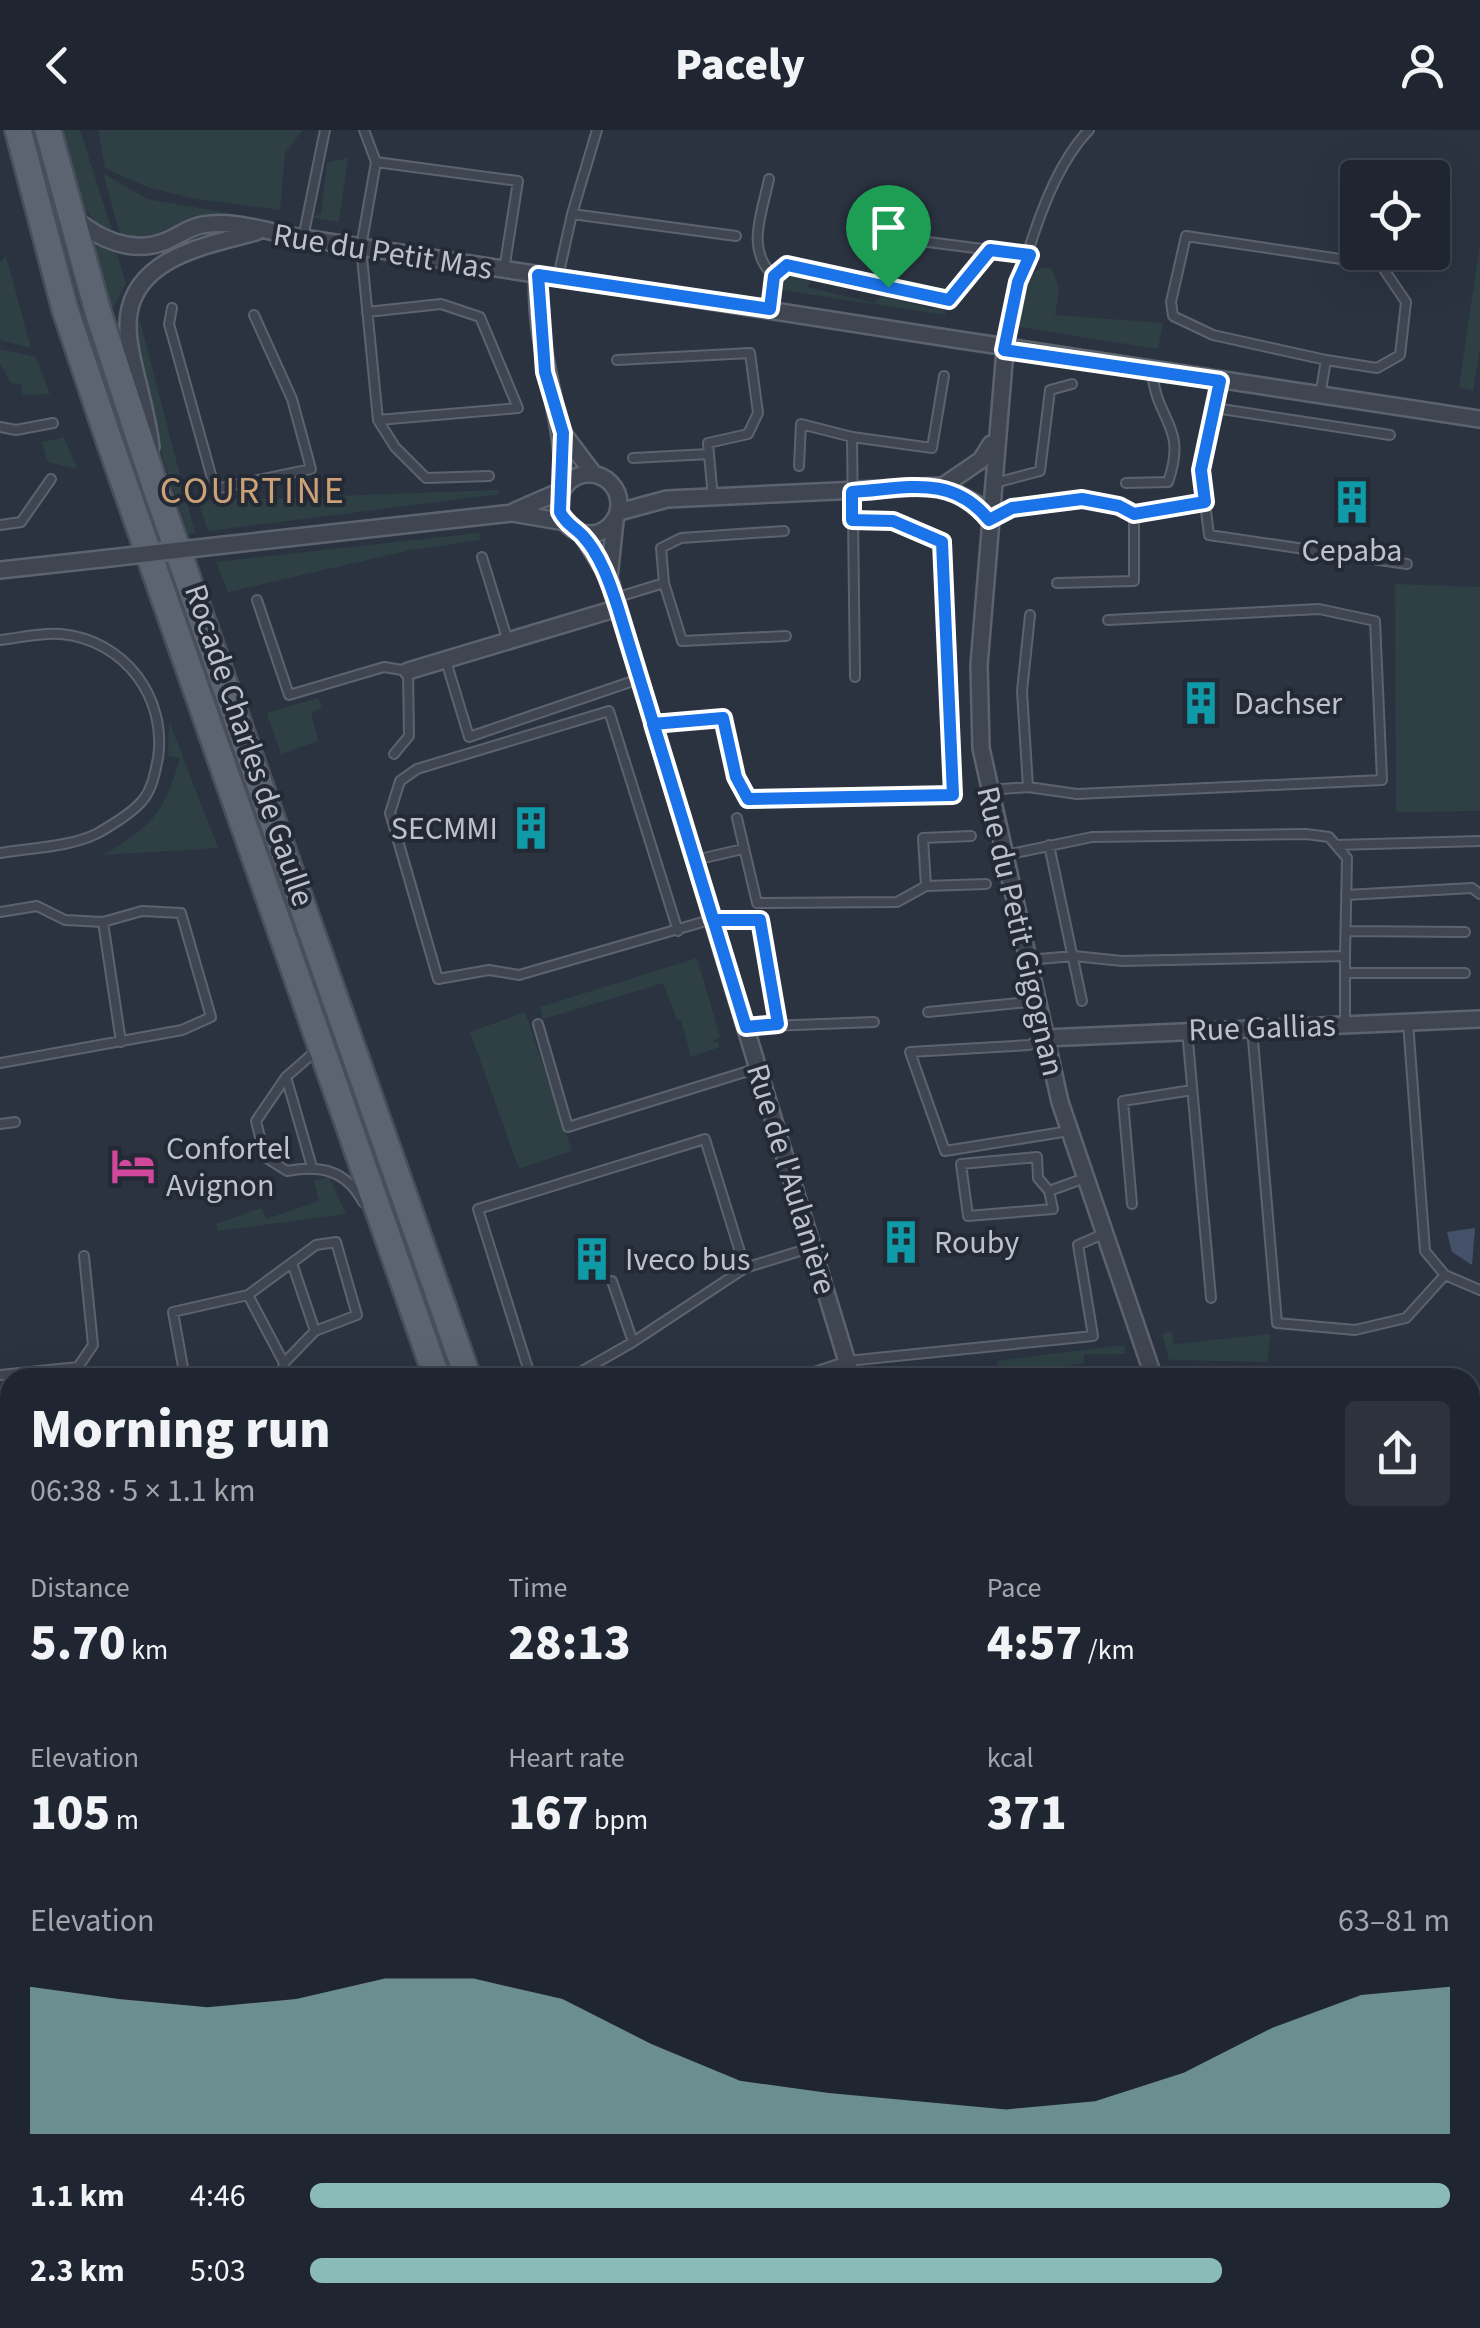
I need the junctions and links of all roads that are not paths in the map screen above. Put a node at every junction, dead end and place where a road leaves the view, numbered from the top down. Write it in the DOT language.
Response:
graph roads {
  1 [pos="48,130"];
  2 [pos="325,130"];
  3 [pos="364,130"];
  4 [pos="597,130"];
  5 [pos="1089,130"];
  6 [pos="16,136"];
  7 [pos="376,162"];
  8 [pos="769,179"];
  9 [pos="70,214"];
  10 [pos="572,214"];
  11 [pos="260,231"];
  12 [pos="736,236"];
  13 [pos="303,238"];
  14 [pos="928,242"];
  15 [pos="360,247"];
  16 [pos="990,250"];
  17 [pos="1030,255"];
  18 [pos="504,270"];
  19 [pos="538,275"];
  20 [pos="774,276"];
  21 [pos="558,277"];
  22 [pos="172,308"];
  23 [pos="770,309"];
  24 [pos="366,312"];
  25 [pos="254,315"];
  26 [pos="1004,350"];
  27 [pos="617,360"];
  28 [pos="1326,360"];
  29 [pos="1152,371"];
  30 [pos="944,376"];
  31 [pos="1220,381"];
  32 [pos="1072,384"];
  33 [pos="1320,396"];
  34 [pos="1214,408"];
  35 [pos="1479,413"];
  36 [pos="378,420"];
  37 [pos="53,424"];
  38 [pos="0,427"];
  39 [pos="563,433"];
  40 [pos="1390,436"];
  41 [pos="852,437"];
  42 [pos="994,439"];
  43 [pos="709,454"];
  44 [pos="633,458"];
  45 [pos="799,466"];
  46 [pos="593,474"];
  47 [pos="489,476"];
  48 [pos="51,479"];
  49 [pos="154,483"];
  50 [pos="1126,483"];
  51 [pos="991,484"];
  52 [pos="943,486"];
  53 [pos="562,489"];
  54 [pos="852,492"];
  55 [pos="713,498"];
  56 [pos="1205,502"];
  57 [pos="512,513"];
  58 [pos="1134,514"];
  59 [pos="617,516"];
  60 [pos="852,520"];
  61 [pos="989,520"];
  62 [pos="564,522"];
  63 [pos="0,525"];
  64 [pos="784,531"];
  65 [pos="580,533"];
  66 [pos="482,557"];
  67 [pos="1407,564"];
  68 [pos="0,570"];
  69 [pos="609,578"];
  70 [pos="664,583"];
  71 [pos="1057,583"];
  72 [pos="257,600"];
  73 [pos="616,602"];
  74 [pos="1030,615"];
  75 [pos="1108,620"];
  76 [pos="786,636"];
  77 [pos="507,638"];
  78 [pos="0,640"];
  79 [pos="444,658"];
  80 [pos="408,671"];
  81 [pos="854,677"];
  82 [pos="640,679"];
  83 [pos="653,724"];
  84 [pos="394,754"];
  85 [pos="1028,788"];
  86 [pos="989,790"];
  87 [pos="736,818"];
  88 [pos="971,836"];
  89 [pos="1480,841"];
  90 [pos="1336,845"];
  91 [pos="1049,846"];
  92 [pos="743,849"];
  93 [pos="0,852"];
  94 [pos="1004,855"];
  95 [pos="694,860"];
  96 [pos="986,884"];
  97 [pos="926,886"];
  98 [pos="1480,894"];
  99 [pos="1346,895"];
  100 [pos="0,912"];
  101 [pos="713,920"];
  102 [pos="103,922"];
  103 [pos="678,931"];
  104 [pos="1346,931"];
  105 [pos="1465,932"];
  106 [pos="1074,956"];
  107 [pos="1345,956"];
  108 [pos="1027,960"];
  109 [pos="1346,973"];
  110 [pos="1466,973"];
  111 [pos="1082,1001"];
  112 [pos="1037,1002"];
  113 [pos="928,1012"];
  114 [pos="1480,1020"];
  115 [pos="874,1022"];
  116 [pos="1408,1022"];
  117 [pos="538,1024"];
  118 [pos="778,1024"];
  119 [pos="1344,1024"];
  120 [pos="746,1027"];
  121 [pos="1252,1028"];
  122 [pos="1187,1030"];
  123 [pos="1045,1038"];
  124 [pos="120,1042"];
  125 [pos="321,1046"];
  126 [pos="0,1063"];
  127 [pos="758,1068"];
  128 [pos="286,1078"];
  129 [pos="1192,1090"];
  130 [pos="15,1122"];
  131 [pos="0,1124"];
  132 [pos="1069,1130"];
  133 [pos="312,1166"];
  134 [pos="1085,1178"];
  135 [pos="1049,1191"];
  136 [pos="1132,1204"];
  137 [pos="1103,1234"];
  138 [pos="813,1247"];
  139 [pos="84,1256"];
  140 [pos="292,1263"];
  141 [pos="744,1268"];
  142 [pos="398,1269"];
  143 [pos="1446,1275"];
  144 [pos="612,1282"];
  145 [pos="1480,1290"];
  146 [pos="248,1295"];
  147 [pos="1211,1298"];
  148 [pos="315,1331"];
  149 [pos="633,1342"];
  150 [pos="847,1361"];
  151 [pos="284,1363"];
  152 [pos="67,1368"];
  153 [pos="183,1368"];
  154 [pos="283,1368"];
  155 [pos="434,1368"];
  156 [pos="464,1368"];
  157 [pos="528,1368"];
  158 [pos="588,1368"];
  159 [pos="828,1368"];
  160 [pos="849,1368"];
  161 [pos="1150,1368"];
  1 -- 9 [label="main road, Rocade Charles de Gaulle"];
  2 -- 13 [label="lane"];
  3 -- 7 [label="lane"];
  4 -- 10 [label="lane"];
  5 -- 17 [label="lane"];
  6 -- 125 [label="main road, Rocade Charles de Gaulle"];
  7 -- 15 [label="lane"];
  7 -- 18 [label="lane"];
  8 -- 20 [label="lane"];
  9 -- 11 [label="street, Rue du Petit Mas"];
  9 -- 49 [label="main road, Rocade Charles de Gaulle"];
  10 -- 12 [label="lane"];
  10 -- 21 [label="lane"];
  11 -- 13 [label="street, Rue du Petit Mas"];
  11 -- 49 [label="street"];
  13 -- 15 [label="street, Rue du Petit Mas"];
  14 -- 16 [label="lane"];
  15 -- 18 [label="street, Rue du Petit Mas"];
  15 -- 24 [label="lane"];
  16 -- 17 [label="lane"];
  16 -- 20 [label="lane"];
  17 -- 26 [label="lane"];
  18 -- 19 [label="street, Rue du Petit Mas"];
  19 -- 21 [label="street, Rue du Petit Mas"];
  19 -- 39 [label="street"];
  20 -- 23 [label="lane"];
  21 -- 23 [label="street, Rue du Petit Mas"];
  22 -- 25 [label="lane"];
  23 -- 26 [label="street, Rue du Petit Mas"];
  24 -- 36 [label="lane"];
  24 -- 36 [label="lane"];
  26 -- 29 [label="street, Rue du Petit Mas"];
  26 -- 42 [label="street, Rue du Petit Gigognan"];
  27 -- 43 [label="lane"];
  28 -- 28 [label="lane"];
  28 -- 33 [label="lane"];
  29 -- 31 [label="street, Rue du Petit Mas"];
  29 -- 50 [label="lane"];
  30 -- 41 [label="lane"];
  31 -- 33 [label="street, Rue du Petit Mas"];
  31 -- 34 [label="lane"];
  32 -- 51 [label="lane"];
  33 -- 35 [label="street, Rue du Petit Mas"];
  34 -- 40 [label="lane"];
  34 -- 56 [label="lane"];
  36 -- 47 [label="lane"];
  37 -- 38 [label="lane"];
  39 -- 46 [label="street"];
  39 -- 53 [label="street"];
  41 -- 45 [label="lane"];
  41 -- 54 [label="lane"];
  42 -- 51 [label="street, Rue du Petit Gigognan"];
  42 -- 52 [label="street"];
  43 -- 44 [label="lane"];
  43 -- 55 [label="lane"];
  46 -- 53 [label="street"];
  46 -- 59 [label="street"];
  48 -- 63 [label="lane"];
  49 -- 156 [label="main road, Rocade Charles de Gaulle"];
  51 -- 61 [label="street, Rue du Petit Gigognan"];
  52 -- 54 [label="street"];
  52 -- 61 [label="street"];
  53 -- 57 [label="street"];
  53 -- 62 [label="street"];
  54 -- 55 [label="street"];
  54 -- 60 [label="lane"];
  55 -- 59 [label="street"];
  56 -- 58 [label="lane"];
  56 -- 67 [label="lane"];
  57 -- 62 [label="street"];
  57 -- 68 [label="street, bridge"];
  58 -- 61 [label="lane"];
  58 -- 71 [label="lane"];
  59 -- 65 [label="street"];
  59 -- 69 [label="street, Rue de l'Aulanière"];
  60 -- 81 [label="lane"];
  60 -- 83 [label="lane"];
  61 -- 86 [label="street, Rue du Petit Gigognan"];
  62 -- 65 [label="street"];
  64 -- 70 [label="lane"];
  65 -- 69 [label="street, Rue de l'Aulanière"];
  66 -- 77 [label="lane"];
  69 -- 73 [label="street, Rue de l'Aulanière"];
  70 -- 73 [label="lane"];
  70 -- 76 [label="lane"];
  72 -- 80 [label="lane"];
  73 -- 77 [label="street"];
  73 -- 82 [label="street, Rue de l'Aulanière"];
  74 -- 85 [label="lane"];
  75 -- 85 [label="lane"];
  77 -- 79 [label="street"];
  78 -- 93 [label="lane"];
  79 -- 80 [label="street"];
  79 -- 82 [label="lane"];
  80 -- 84 [label="lane"];
  82 -- 83 [label="street, Rue de l'Aulanière"];
  83 -- 95 [label="street, Rue de l'Aulanière"];
  85 -- 86 [label="lane"];
  86 -- 94 [label="street, Rue du Petit Gigognan"];
  87 -- 92 [label="lane"];
  88 -- 97 [label="lane"];
  89 -- 90 [label="lane"];
  90 -- 91 [label="lane"];
  90 -- 99 [label="lane"];
  91 -- 94 [label="lane"];
  91 -- 106 [label="lane"];
  92 -- 95 [label="lane"];
  92 -- 97 [label="lane"];
  94 -- 108 [label="street, Rue du Petit Gigognan"];
  95 -- 101 [label="street, Rue de l'Aulanière"];
  96 -- 97 [label="lane"];
  98 -- 99 [label="lane"];
  99 -- 104 [label="lane"];
  100 -- 102 [label="lane"];
  101 -- 103 [label="lane"];
  101 -- 118 [label="lane"];
  101 -- 120 [label="street, Rue de l'Aulanière"];
  102 -- 124 [label="lane"];
  102 -- 124 [label="lane"];
  103 -- 103 [label="lane"];
  104 -- 105 [label="lane"];
  104 -- 107 [label="lane"];
  106 -- 107 [label="lane"];
  106 -- 108 [label="lane"];
  106 -- 111 [label="lane"];
  107 -- 109 [label="lane"];
  108 -- 112 [label="street, Rue du Petit Gigognan"];
  109 -- 110 [label="lane"];
  109 -- 119 [label="lane"];
  112 -- 113 [label="lane"];
  112 -- 123 [label="street, Rue du Petit Gigognan"];
  114 -- 116 [label="street, Rue Gallias"];
  115 -- 118 [label="lane"];
  116 -- 119 [label="street, Rue Gallias"];
  116 -- 143 [label="lane"];
  117 -- 127 [label="lane"];
  118 -- 120 [label="lane"];
  119 -- 121 [label="street, Rue Gallias"];
  120 -- 127 [label="street, Rue de l'Aulanière"];
  121 -- 122 [label="street, Rue Gallias"];
  121 -- 143 [label="lane"];
  122 -- 123 [label="street, Rue Gallias"];
  122 -- 129 [label="lane"];
  123 -- 132 [label="street, Rue du Petit Gigognan"];
  123 -- 132 [label="lane"];
  124 -- 126 [label="lane"];
  125 -- 128 [label="lane"];
  125 -- 142 [label="main road, Rocade Charles de Gaulle"];
  127 -- 138 [label="street, Rue de l'Aulanière"];
  128 -- 133 [label="lane"];
  128 -- 133 [label="lane"];
  129 -- 136 [label="lane"];
  129 -- 147 [label="lane"];
  130 -- 131 [label="lane"];
  132 -- 134 [label="street, Rue du Petit Gigognan"];
  133 -- 142 [label="lane"];
  134 -- 135 [label="lane"];
  134 -- 137 [label="street, Rue du Petit Gigognan"];
  135 -- 135 [label="lane"];
  137 -- 150 [label="lane"];
  137 -- 161 [label="street, Rue du Petit Gigognan"];
  138 -- 141 [label="lane"];
  138 -- 150 [label="street, Rue de l'Aulanière"];
  139 -- 152 [label="lane"];
  140 -- 146 [label="lane"];
  140 -- 148 [label="lane"];
  140 -- 148 [label="lane"];
  141 -- 149 [label="lane"];
  141 -- 157 [label="lane"];
  142 -- 155 [label="main road, Rocade Charles de Gaulle"];
  143 -- 145 [label="lane"];
  144 -- 149 [label="lane"];
  146 -- 151 [label="lane"];
  146 -- 153 [label="lane"];
  148 -- 151 [label="lane"];
  149 -- 158 [label="lane"];
  150 -- 159 [label="lane"];
  150 -- 160 [label="street, Rue de l'Aulanière"];
  151 -- 154 [label="lane"];
}
